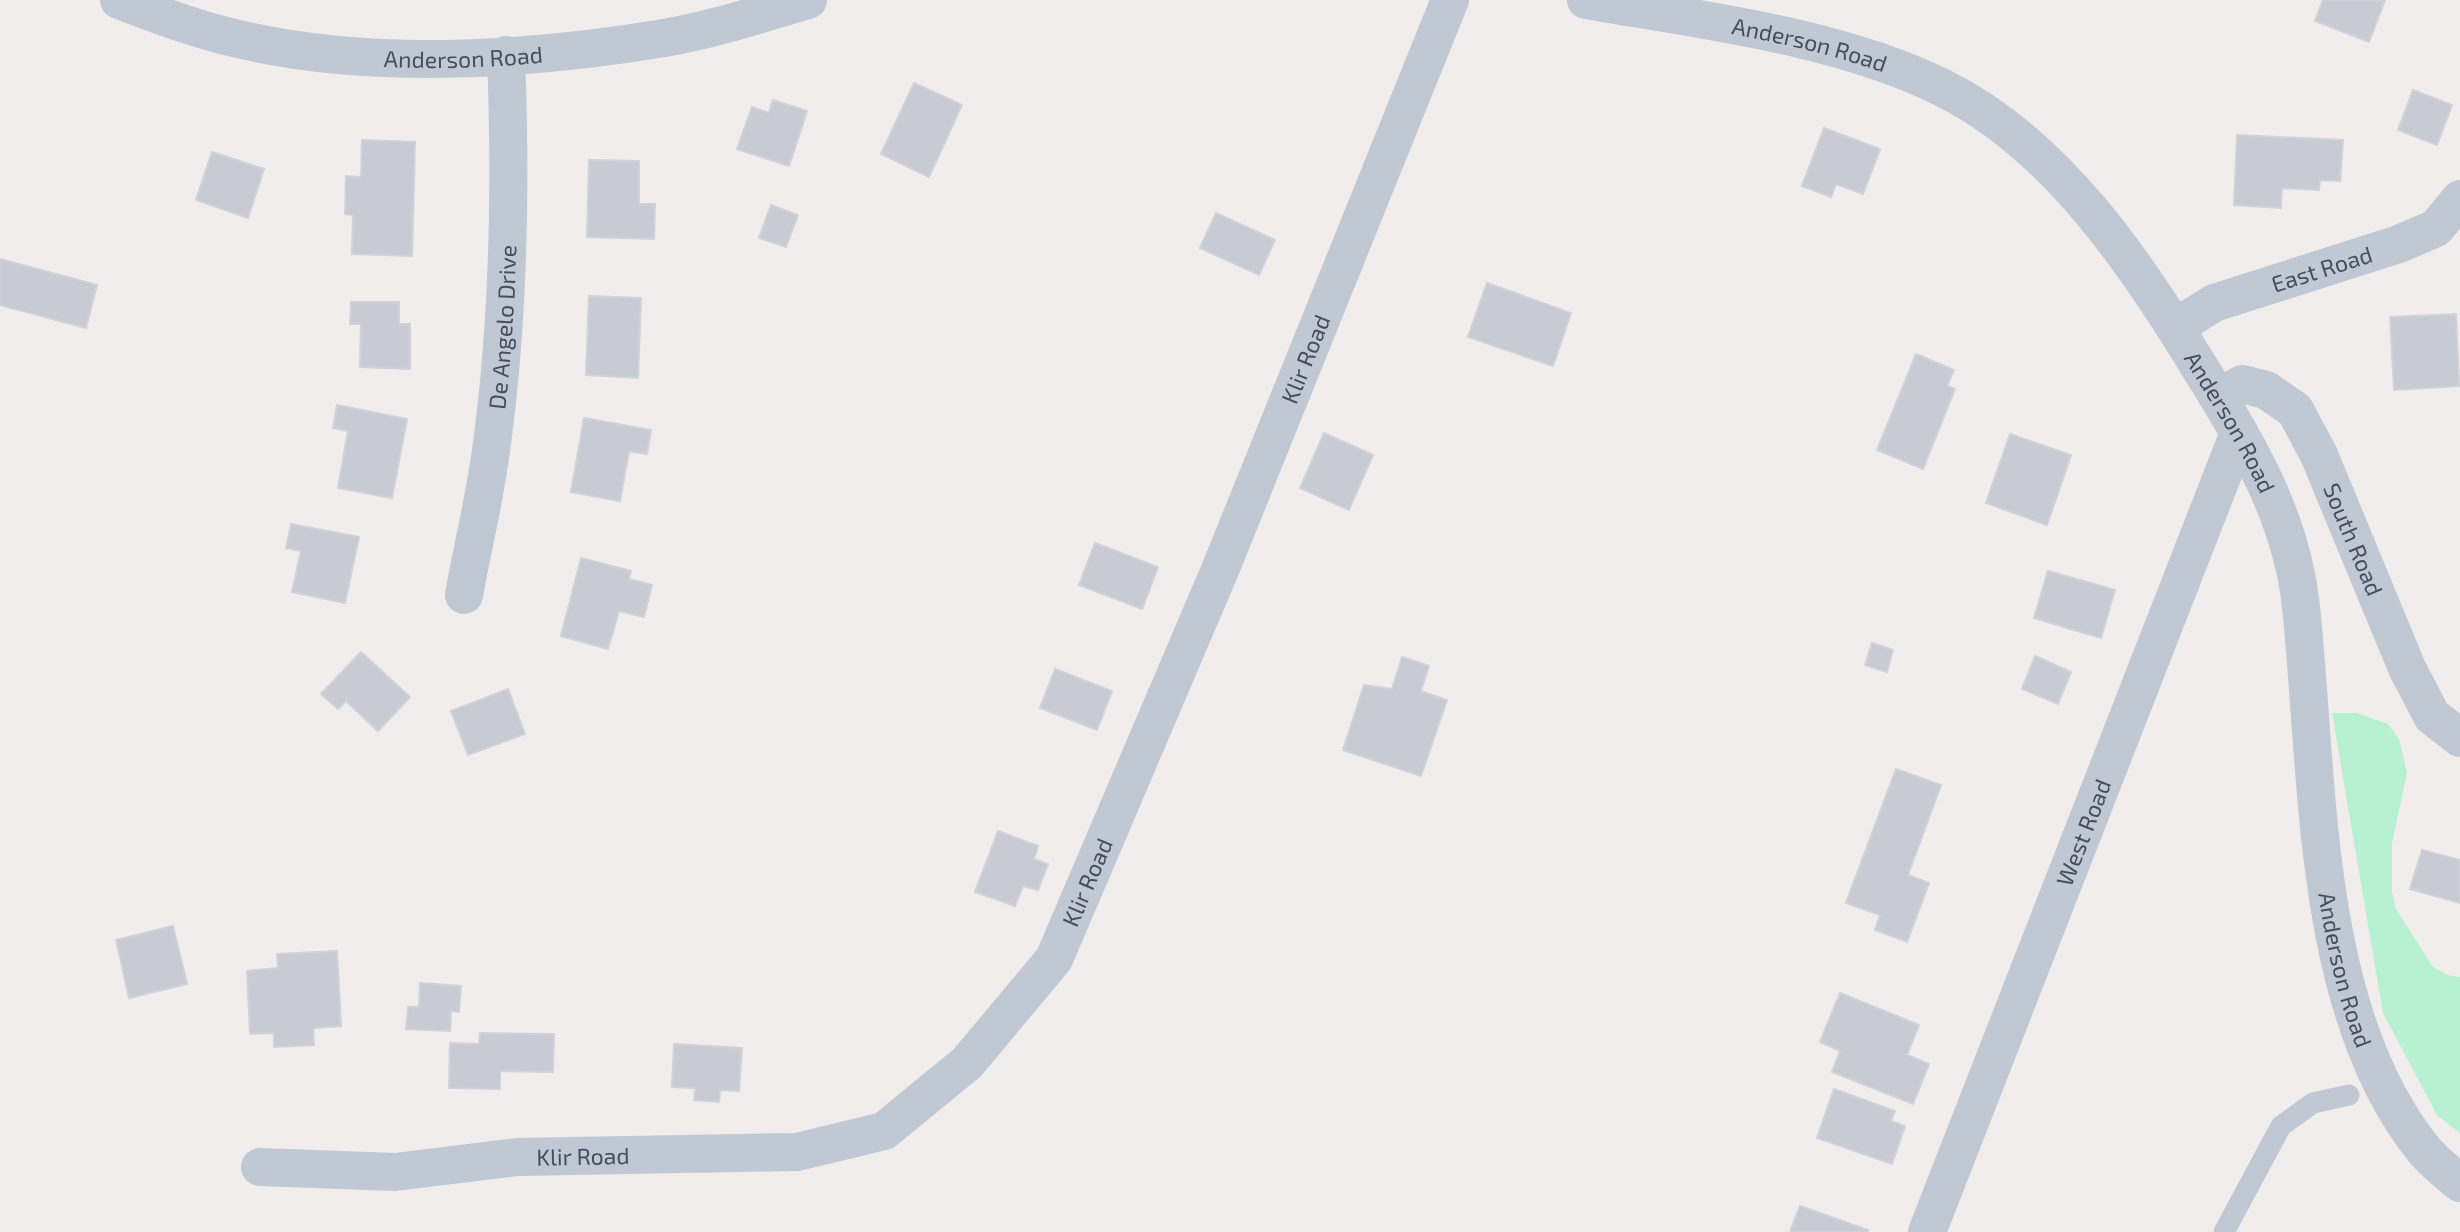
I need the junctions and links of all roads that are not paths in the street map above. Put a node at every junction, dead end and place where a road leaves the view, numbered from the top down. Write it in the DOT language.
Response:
graph roads {
  1 [pos="119,0"];
  2 [pos="808,0"];
  3 [pos="1450,0"];
  4 [pos="1586,0"];
  5 [pos="506,55"];
  6 [pos="2460,199"];
  7 [pos="2176,327"];
  8 [pos="2219,398"];
  9 [pos="2239,433"];
  10 [pos="464,595"];
  11 [pos="2460,738"];
  12 [pos="2349,1095"];
  13 [pos="260,1167"];
  14 [pos="2460,1183"];
  15 [pos="1927,1232"];
  16 [pos="2224,1232"];
  1 -- 5 [label="street, Anderson Road"];
  2 -- 5 [label="street, Anderson Road"];
  3 -- 13 [label="street, Klir Road"];
  4 -- 7 [label="street, Anderson Road"];
  5 -- 10 [label="street, De Angelo Drive"];
  6 -- 7 [label="street, East Road"];
  7 -- 8 [label="street, Anderson Road"];
  8 -- 9 [label="street, Anderson Road"];
  8 -- 11 [label="street, South Road"];
  9 -- 14 [label="street, Anderson Road"];
  9 -- 15 [label="street, West Road"];
  12 -- 16 [label="lane"];
}
